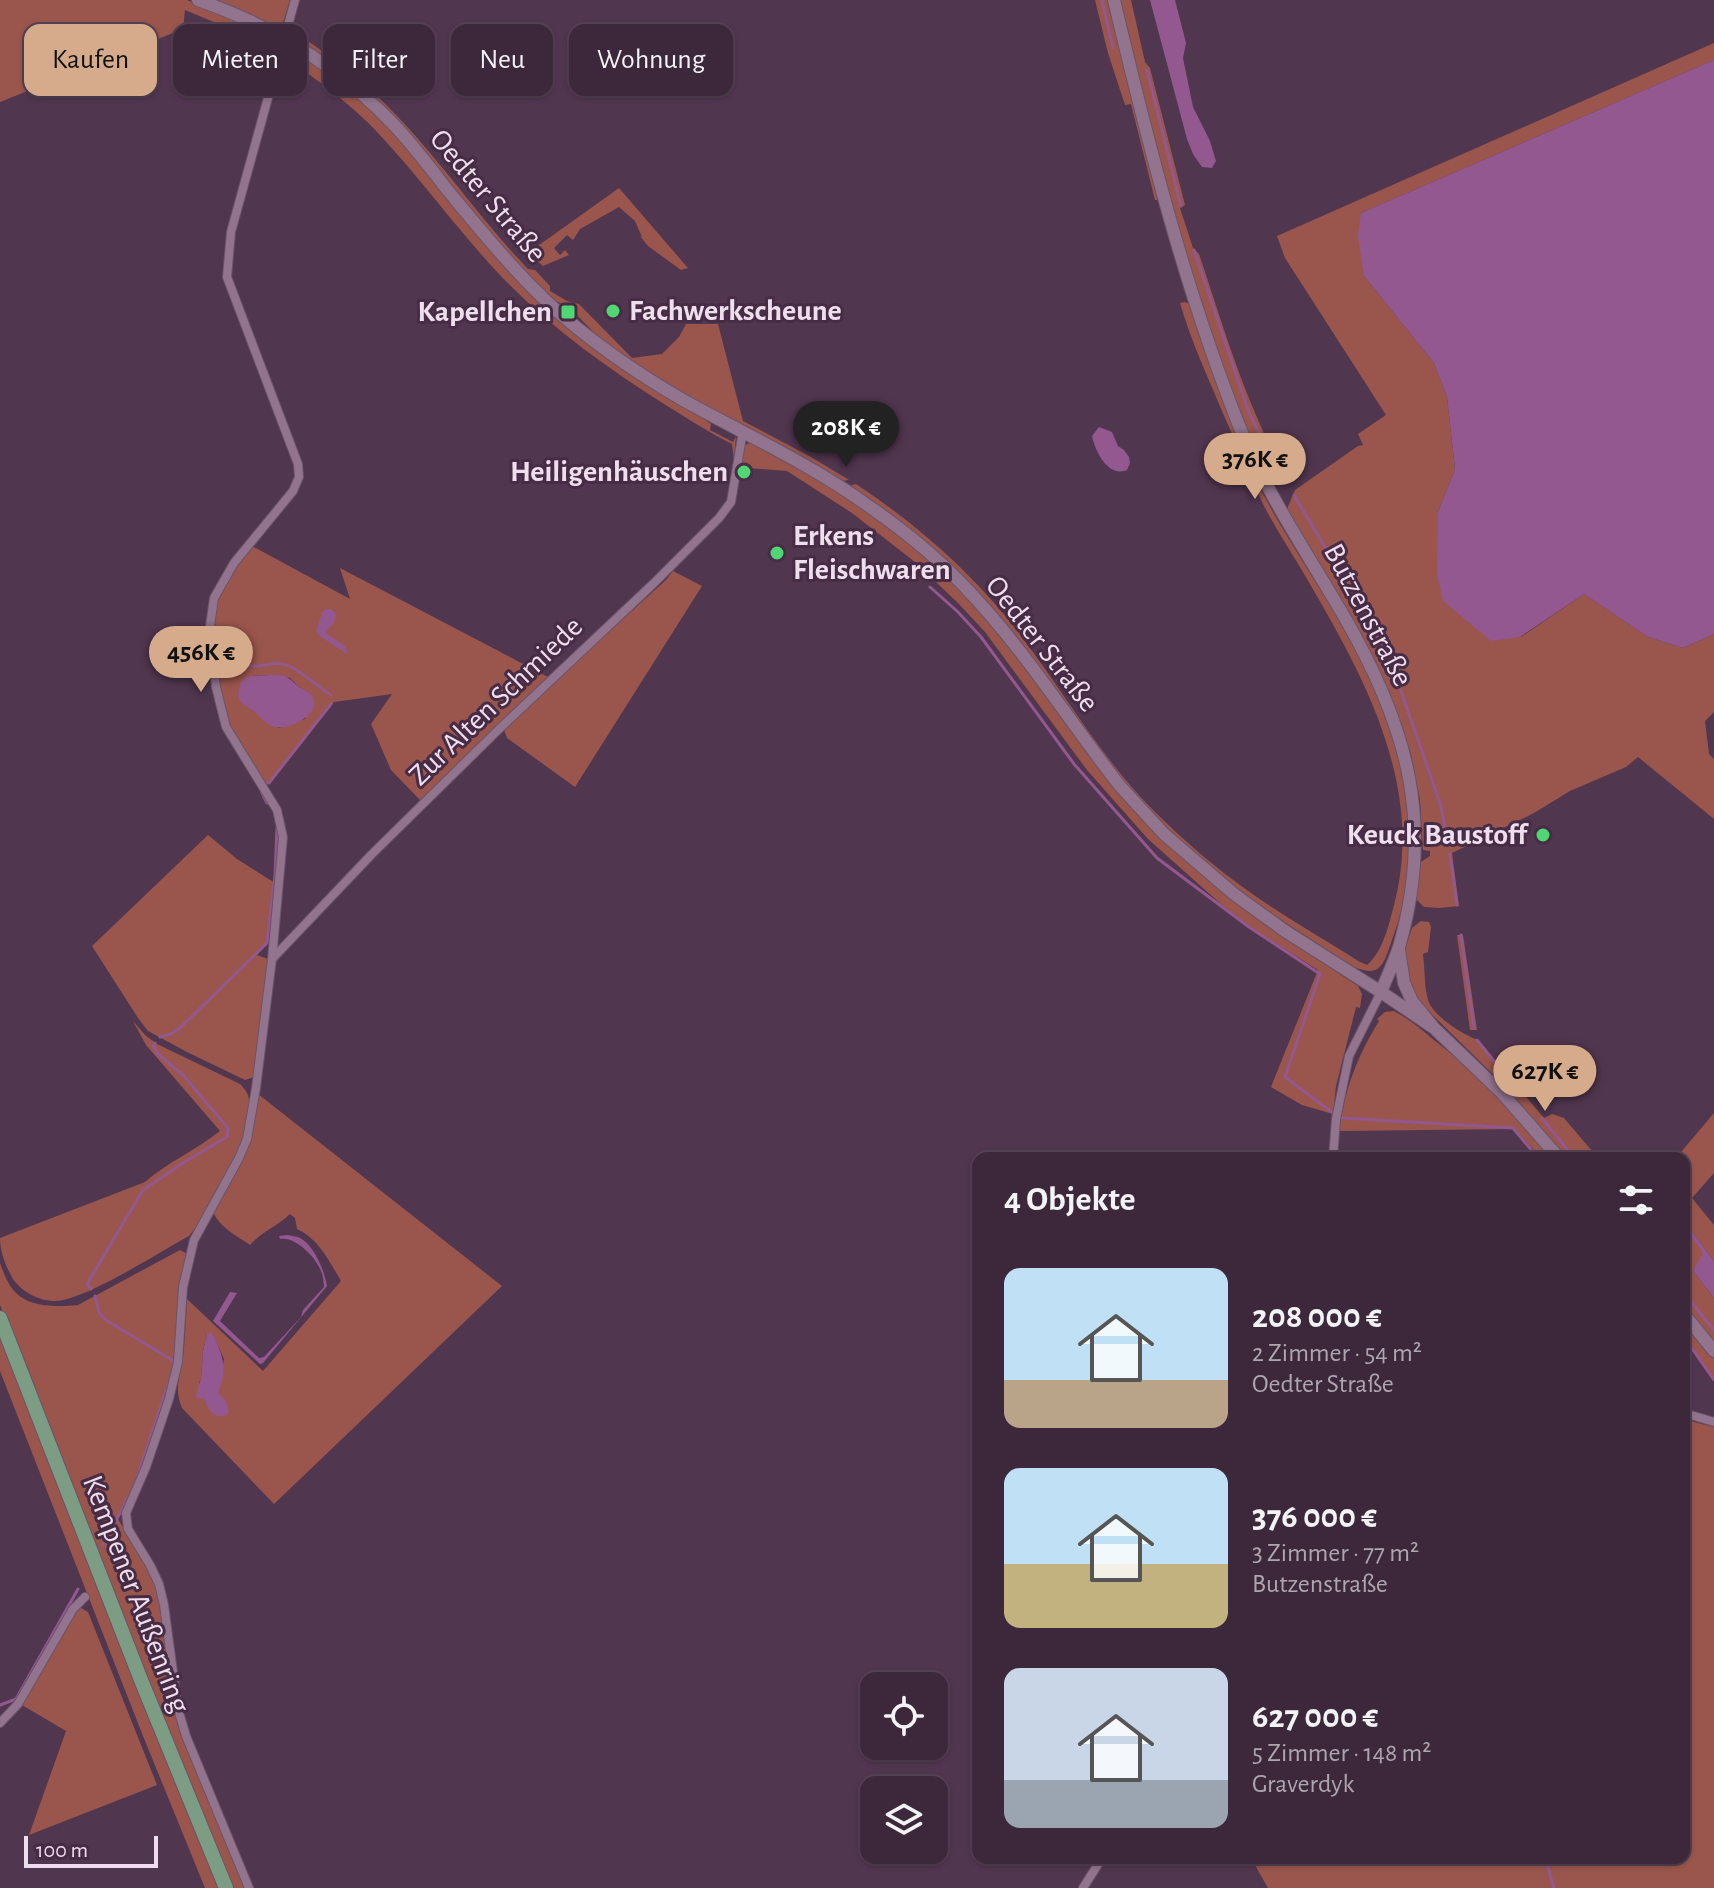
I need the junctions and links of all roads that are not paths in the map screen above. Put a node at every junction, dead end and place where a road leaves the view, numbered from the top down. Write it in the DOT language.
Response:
graph roads {
  1 [pos="198,0"];
  2 [pos="295,0"];
  3 [pos="1114,0"];
  4 [pos="255,24"];
  5 [pos="288,24"];
  6 [pos="307,53"];
  7 [pos="268,96"];
  8 [pos="743,431"];
  9 [pos="1398,948"];
  10 [pos="272,959"];
  11 [pos="1378,997"];
  12 [pos="1434,1028"];
  13 [pos="1333,1152"];
  14 [pos="1554,1152"];
  15 [pos="0,1318"];
  16 [pos="1690,1321"];
  17 [pos="1714,1351"];
  18 [pos="1690,1415"];
  19 [pos="1714,1422"];
  20 [pos="85,1597"];
  21 [pos="0,1723"];
  22 [pos="1098,1864"];
  23 [pos="226,1888"];
  24 [pos="249,1888"];
  25 [pos="1083,1888"];
  1 -- 4 [label="main road, Oedter Straße"];
  2 -- 5 [label="street"];
  3 -- 9 [label="main road, Butzenstraße"];
  6 -- 8 [label="main road, Oedter Straße"];
  7 -- 10 [label="street"];
  8 -- 10 [label="street, Zur Alten Schmiede"];
  8 -- 11 [label="main road, Oedter Straße"];
  9 -- 11 [label="main road, Butzenstraße"];
  9 -- 12 [label="main road"];
  10 -- 24 [label="street"];
  11 -- 12 [label="main road, Oedter Straße"];
  11 -- 13 [label="street"];
  12 -- 14 [label="main road"];
  15 -- 23 [label="main road, Kempener Außenring"];
  16 -- 17 [label="main road"];
  18 -- 19 [label="street"];
  20 -- 21 [label="street"];
  22 -- 25 [label="street"];
}
